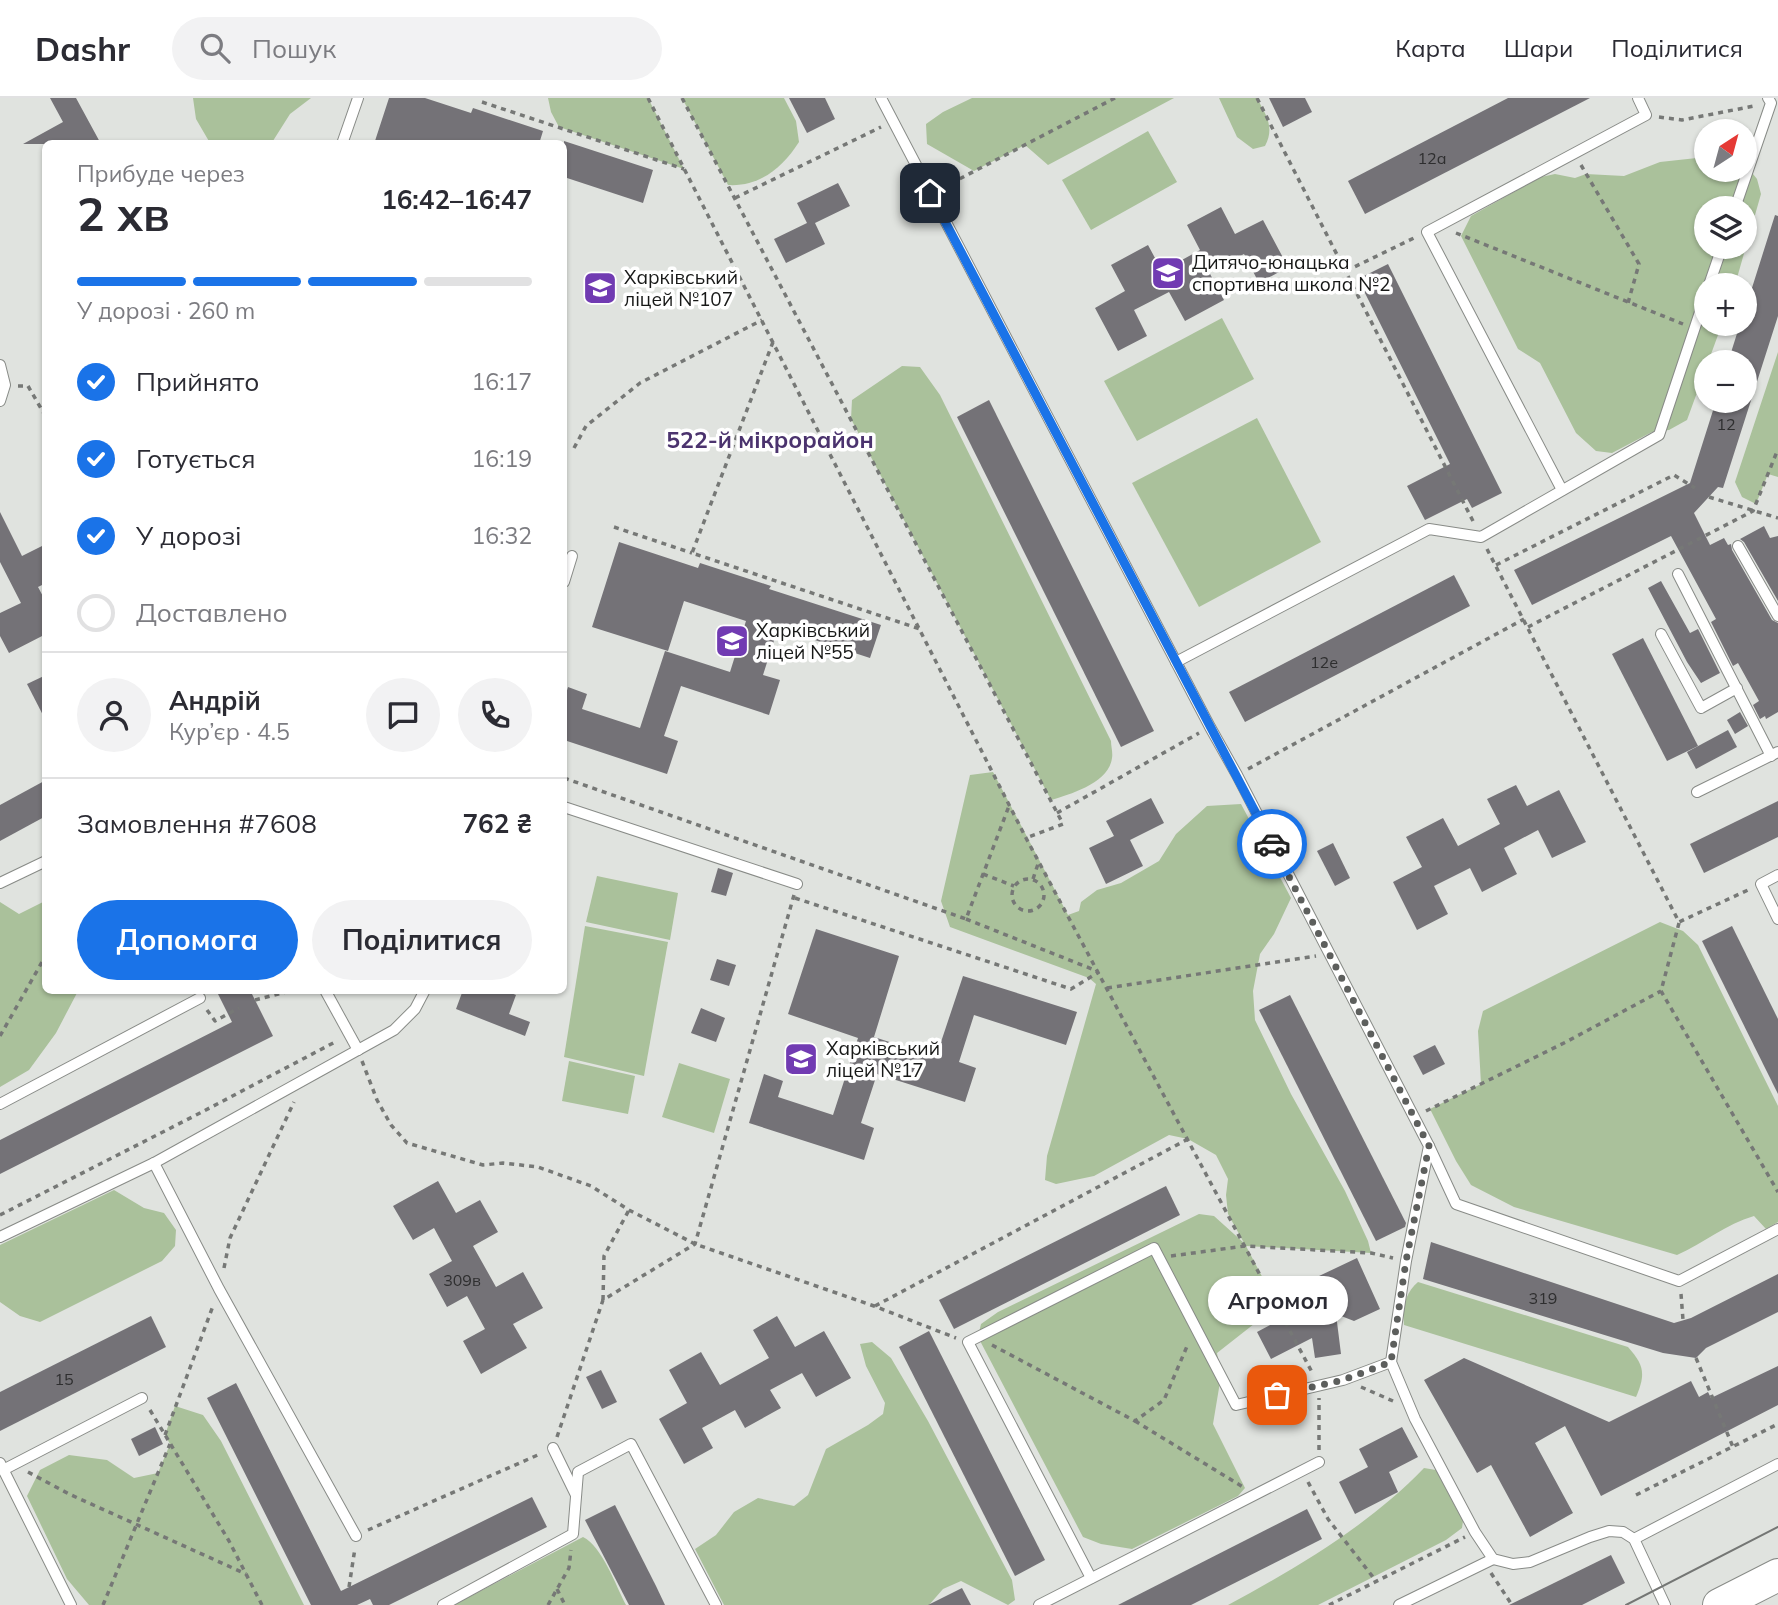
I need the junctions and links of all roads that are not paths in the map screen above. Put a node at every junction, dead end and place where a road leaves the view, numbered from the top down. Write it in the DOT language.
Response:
graph roads {
  1 [pos="358,98"];
  2 [pos="881,98"];
  3 [pos="1638,98"];
  4 [pos="1770,101"];
  5 [pos="343,140"];
  6 [pos="1739,196"];
  7 [pos="1694,332"];
  8 [pos="0,365"];
  9 [pos="0,401"];
  10 [pos="1562,490"];
  11 [pos="1738,546"];
  12 [pos="572,556"];
  13 [pos="567,572"];
  14 [pos="1678,574"];
  15 [pos="1778,616"];
  16 [pos="1661,634"];
  17 [pos="1176,662"];
  18 [pos="1737,688"];
  19 [pos="1774,754"];
  20 [pos="1697,792"];
  21 [pos="567,808"];
  22 [pos="42,862"];
  23 [pos="1778,875"];
  24 [pos="0,883"];
  25 [pos="797,884"];
  26 [pos="1778,919"];
  27 [pos="327,994"];
  28 [pos="423,994"];
  29 [pos="200,998"];
  30 [pos="358,1050"];
  31 [pos="0,1104"];
  32 [pos="1429,1146"];
  33 [pos="154,1163"];
  34 [pos="1778,1229"];
  35 [pos="0,1237"];
  36 [pos="1391,1362"];
  37 [pos="142,1398"];
  38 [pos="553,1448"];
  39 [pos="1319,1462"];
  40 [pos="1778,1464"];
  41 [pos="6,1466"];
  42 [pos="576,1496"];
  43 [pos="356,1536"];
  44 [pos="1634,1539"];
  45 [pos="1493,1559"];
  46 [pos="1778,1575"];
  47 [pos="1091,1578"];
  48 [pos="71,1605"];
  49 [pos="443,1605"];
  50 [pos="716,1605"];
  51 [pos="1039,1605"];
  52 [pos="1399,1605"];
  53 [pos="1665,1605"];
  54 [pos="1719,1605"];
  1 -- 5 [label="lane"];
  2 -- 17 [label="lane"];
  3 -- 10 [label="lane"];
  4 -- 6 [label="lane"];
  7 -- 10 [label="lane"];
  8 -- 9 [label="lane"];
  10 -- 17 [label="lane"];
  11 -- 15 [label="lane"];
  12 -- 13 [label="lane"];
  14 -- 18 [label="lane"];
  16 -- 18 [label="lane"];
  17 -- 32 [label="lane"];
  18 -- 19 [label="lane"];
  19 -- 20 [label="lane"];
  21 -- 25 [label="lane"];
  22 -- 24 [label="lane"];
  23 -- 26 [label="lane"];
  27 -- 30 [label="lane"];
  28 -- 30 [label="lane"];
  29 -- 31 [label="lane"];
  30 -- 33 [label="lane"];
  32 -- 34 [label="lane"];
  32 -- 36 [label="lane"];
  33 -- 35 [label="lane"];
  33 -- 43 [label="lane"];
  36 -- 45 [label="lane"];
  36 -- 47 [label="lane"];
  37 -- 41 [label="lane"];
  38 -- 42 [label="lane"];
  39 -- 47 [label="lane"];
  40 -- 44 [label="lane"];
  41 -- 48 [label="lane"];
  42 -- 49 [label="lane"];
  42 -- 50 [label="lane"];
  44 -- 45 [label="lane"];
  44 -- 53 [label="lane"];
  45 -- 52 [label="lane"];
  46 -- 54 [label="main road"];
  47 -- 51 [label="lane"];
}
